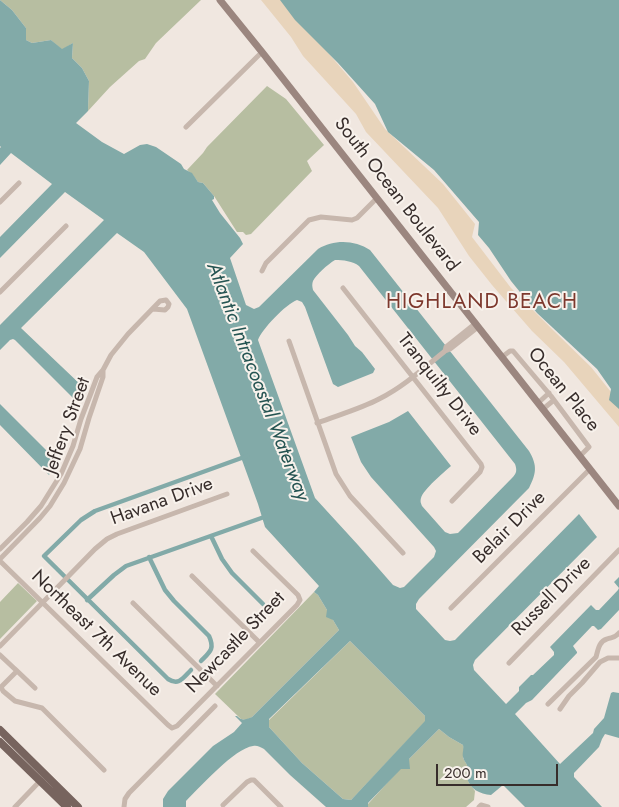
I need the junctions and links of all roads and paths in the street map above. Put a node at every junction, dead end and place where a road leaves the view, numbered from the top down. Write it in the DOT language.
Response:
graph roads {
  1 [pos="220,0"];
  2 [pos="262,52"];
  3 [pos="186,127"];
  4 [pos="18,183"];
  5 [pos="377,198"];
  6 [pos="0,202"];
  7 [pos="66,226"];
  8 [pos="262,271"];
  9 [pos="344,288"];
  10 [pos="0,292"];
  11 [pos="153,309"];
  12 [pos="477,325"];
  13 [pos="288,341"];
  14 [pos="502,357"];
  15 [pos="103,370"];
  16 [pos="413,376"];
  17 [pos="548,394"];
  18 [pos="554,400"];
  19 [pos="540,406"];
  20 [pos="317,422"];
  21 [pos="580,456"];
  22 [pos="590,469"];
  23 [pos="228,494"];
  24 [pos="452,501"];
  25 [pos="41,506"];
  26 [pos="619,506"];
  27 [pos="46,510"];
  28 [pos="0,549"];
  29 [pos="253,551"];
  30 [pos="618,552"];
  31 [pos="403,553"];
  32 [pos="0,560"];
  33 [pos="192,576"];
  34 [pos="42,602"];
  35 [pos="133,603"];
  36 [pos="451,608"];
  37 [pos="619,633"];
  38 [pos="259,642"];
  39 [pos="0,646"];
  40 [pos="0,655"];
  41 [pos="619,658"];
  42 [pos="509,663"];
  43 [pos="17,670"];
  44 [pos="217,686"];
  45 [pos="35,688"];
  46 [pos="548,704"];
  47 [pos="215,706"];
  48 [pos="560,709"];
  49 [pos="172,728"];
  50 [pos="1,733"];
  51 [pos="0,742"];
  52 [pos="104,770"];
  53 [pos="40,781"];
  54 [pos="124,805"];
  55 [pos="223,805"];
  56 [pos="480,806"];
  57 [pos="15,807"];
  58 [pos="67,807"];
  59 [pos="78,807"];
  60 [pos="282,807"];
  61 [pos="488,807"];
  1 -- 2 [label="main road, South Ocean Boulevard"];
  2 -- 3 [label="street"];
  2 -- 5 [label="main road, South Ocean Boulevard"];
  4 -- 6 [label="street"];
  5 -- 8 [label="street"];
  5 -- 12 [label="main road, South Ocean Boulevard"];
  7 -- 10 [label="street"];
  9 -- 16 [label="street, Tranquilty Drive"];
  11 -- 15 [label="street, Jeffery Street"];
  12 -- 14 [label="main road, South Ocean Boulevard"];
  12 -- 16 [label="street"];
  13 -- 20 [label="street"];
  14 -- 17 [label="street, Ocean Place"];
  14 -- 19 [label="main road, South Ocean Boulevard"];
  15 -- 25 [label="street, Jeffery Street"];
  15 -- 27 [label="street, Jeffery Street"];
  16 -- 20 [label="street"];
  16 -- 24 [label="street, Tranquilty Drive"];
  17 -- 18 [label="street, Ocean Place"];
  17 -- 19 [label="street"];
  18 -- 19 [label="street"];
  18 -- 21 [label="street, Ocean Place"];
  19 -- 21 [label="main road, South Ocean Boulevard"];
  20 -- 31 [label="street"];
  21 -- 22 [label="main road, South Ocean Boulevard"];
  22 -- 26 [label="main road, South Ocean Boulevard"];
  22 -- 36 [label="street, Belair Drive"];
  23 -- 34 [label="street, Havana Drive"];
  25 -- 27 [label="street"];
  25 -- 28 [label="street, Jeffery Street"];
  27 -- 32 [label="street, Jeffery Street"];
  29 -- 38 [label="street, Newcastle Street"];
  30 -- 42 [label="street, Russell Drive"];
  32 -- 34 [label="street, Northeast 7th Avenue"];
  33 -- 38 [label="street"];
  34 -- 39 [label="street, Havana Drive"];
  34 -- 49 [label="street, Northeast 7th Avenue"];
  35 -- 44 [label="street"];
  37 -- 46 [label="street"];
  38 -- 44 [label="street, Newcastle Street"];
  40 -- 43 [label="street"];
  41 -- 48 [label="street"];
  43 -- 45 [label="street"];
  43 -- 52 [label="street"];
  44 -- 49 [label="street, Newcastle Street"];
  47 -- 54 [label="street"];
  50 -- 59 [label="main road"];
  51 -- 53 [label="main road"];
  53 -- 57 [label="street"];
  53 -- 58 [label="main road"];
  55 -- 60 [label="street"];
  56 -- 61 [label="street"];
}
